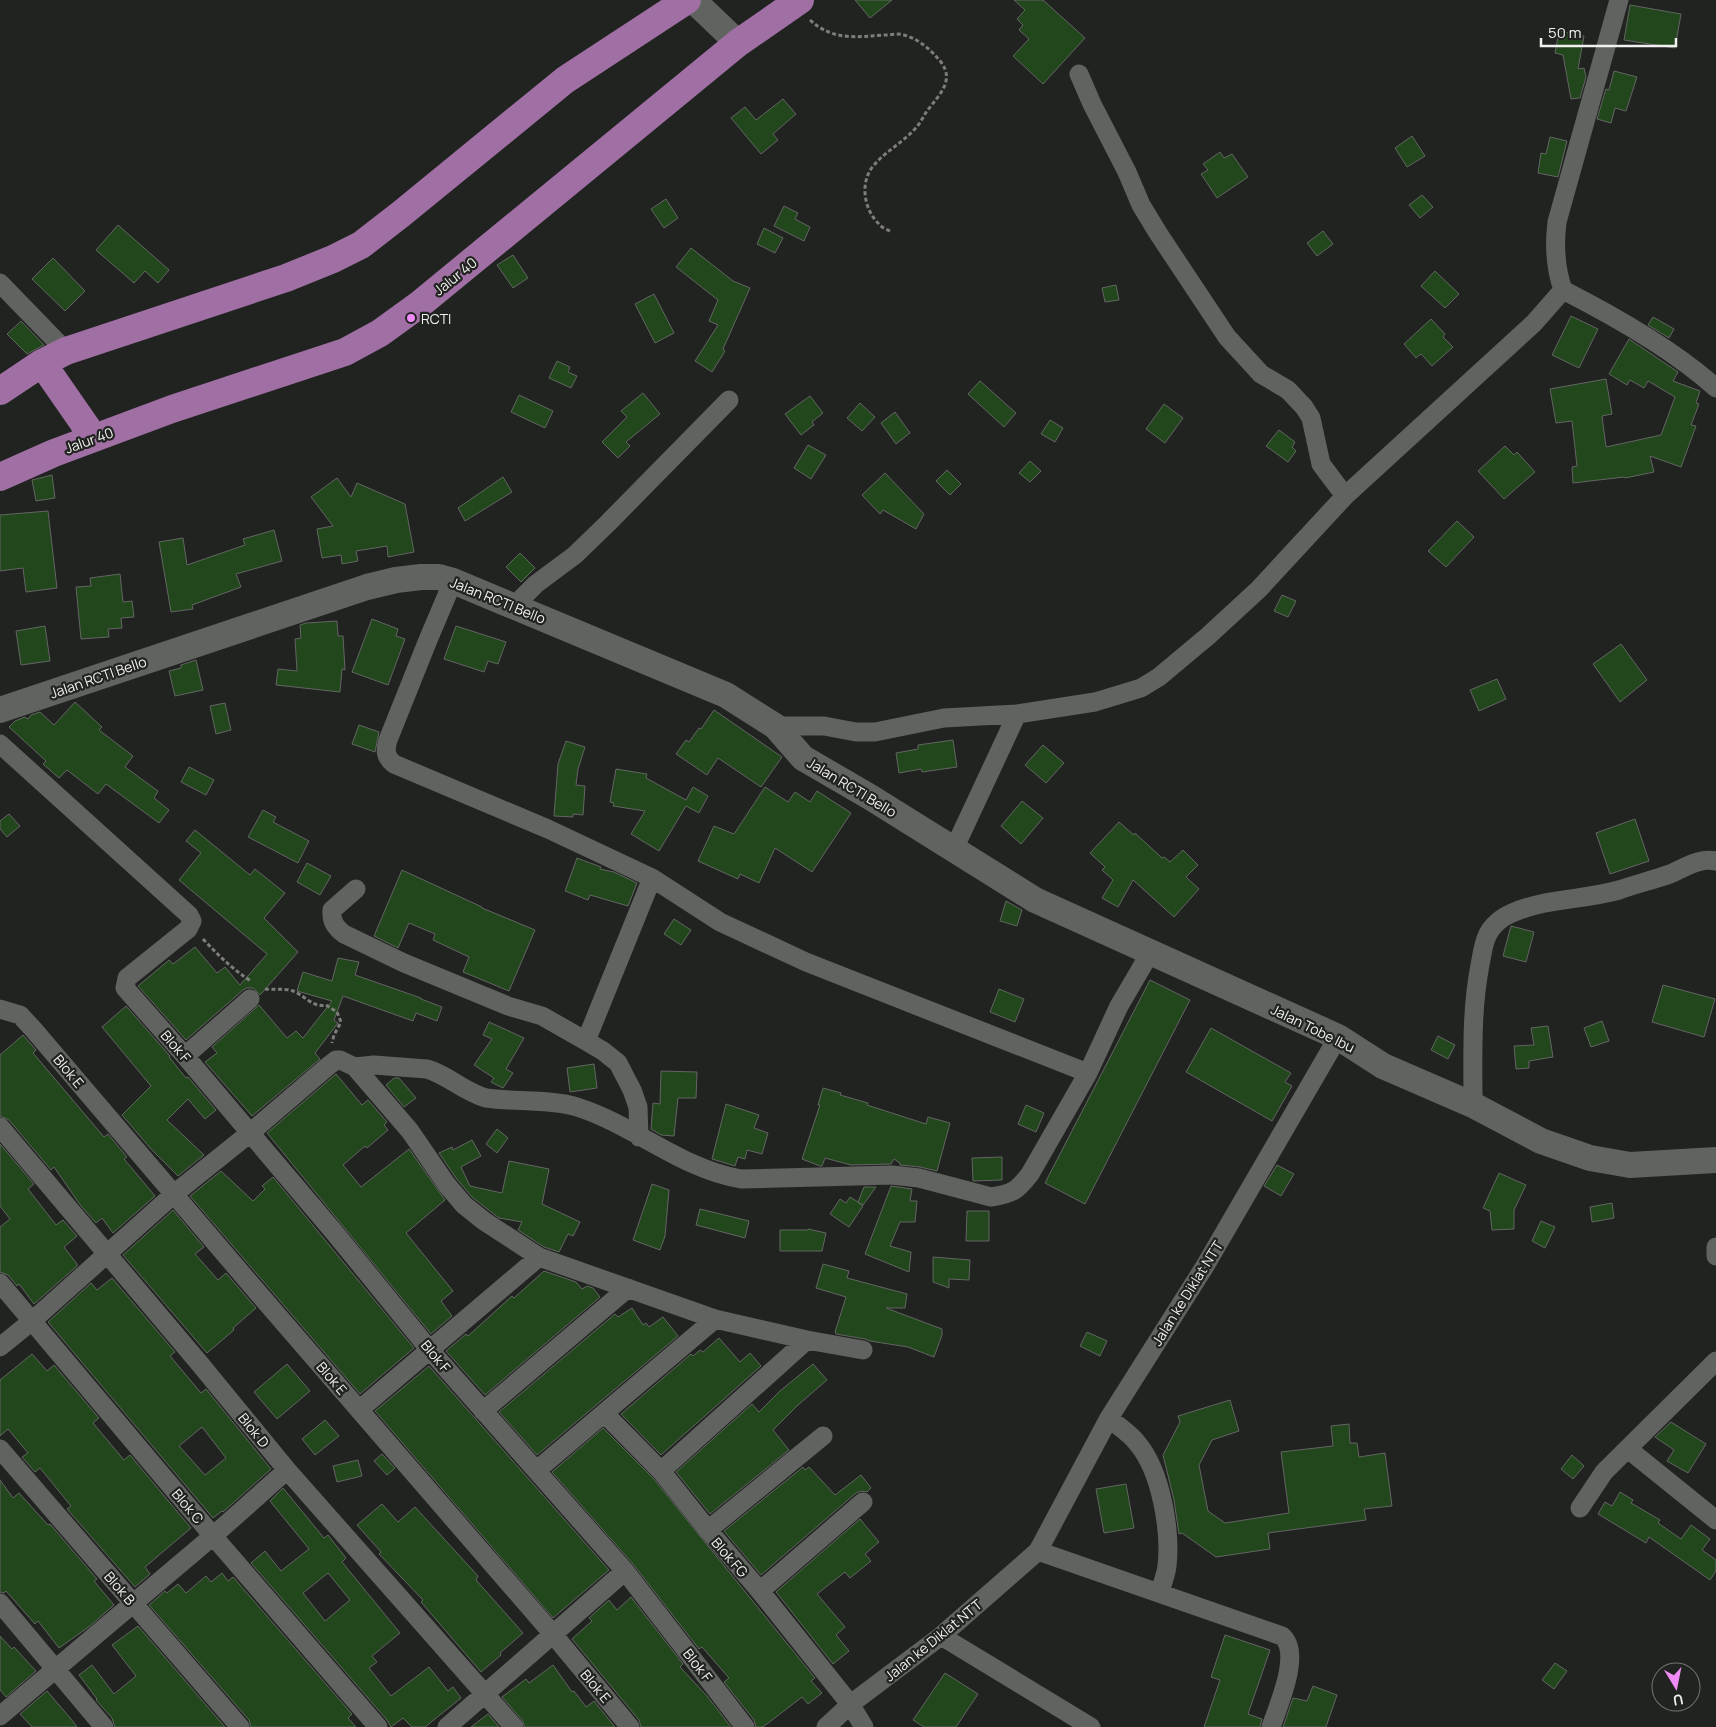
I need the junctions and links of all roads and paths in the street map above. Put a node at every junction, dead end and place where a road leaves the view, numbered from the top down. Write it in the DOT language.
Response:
graph roads {
  1 [pos="687,0"];
  2 [pos="693,0"];
  3 [pos="1619,0"];
  4 [pos="796,2"];
  5 [pos="738,43"];
  6 [pos="1079,74"];
  7 [pos="892,232"];
  8 [pos="0,283"];
  9 [pos="1563,290"];
  10 [pos="66,351"];
  11 [pos="42,363"];
  12 [pos="1716,388"];
  13 [pos="0,391"];
  14 [pos="729,400"];
  15 [pos="94,438"];
  16 [pos="0,477"];
  17 [pos="1345,496"];
  18 [pos="453,581"];
  19 [pos="514,606"];
  20 [pos="0,710"];
  21 [pos="1017,714"];
  22 [pos="775,726"];
  23 [pos="0,744"];
  24 [pos="954,849"];
  25 [pos="1716,861"];
  26 [pos="652,878"];
  27 [pos="356,889"];
  28 [pos="191,925"];
  29 [pos="1150,953"];
  30 [pos="250,999"];
  31 [pos="0,1009"];
  32 [pos="1338,1037"];
  33 [pos="586,1041"];
  34 [pos="185,1056"];
  35 [pos="336,1060"];
  36 [pos="354,1066"];
  37 [pos="1088,1073"];
  38 [pos="1473,1105"];
  39 [pos="0,1127"];
  40 [pos="250,1133"];
  41 [pos="639,1137"];
  42 [pos="1716,1160"];
  43 [pos="174,1194"];
  44 [pos="1716,1247"];
  45 [pos="106,1254"];
  46 [pos="1716,1256"];
  47 [pos="539,1257"];
  48 [pos="0,1284"];
  49 [pos="628,1288"];
  50 [pos="715,1319"];
  51 [pos="32,1321"];
  52 [pos="807,1340"];
  53 [pos="0,1347"];
  54 [pos="430,1349"];
  55 [pos="863,1350"];
  56 [pos="1716,1361"];
  57 [pos="360,1410"];
  58 [pos="483,1411"];
  59 [pos="605,1414"];
  60 [pos="1109,1418"];
  61 [pos="823,1436"];
  62 [pos="0,1449"];
  63 [pos="1628,1450"];
  64 [pos="287,1470"];
  65 [pos="537,1470"];
  66 [pos="661,1471"];
  67 [pos="863,1502"];
  68 [pos="1580,1508"];
  69 [pos="1716,1520"];
  70 [pos="708,1530"];
  71 [pos="214,1536"];
  72 [pos="1038,1551"];
  73 [pos="624,1571"];
  74 [pos="760,1591"];
  75 [pos="1160,1592"];
  76 [pos="0,1604"];
  77 [pos="134,1604"];
  78 [pos="552,1634"];
  79 [pos="941,1636"];
  80 [pos="55,1669"];
  81 [pos="485,1693"];
  82 [pos="850,1704"];
  83 [pos="0,1716"];
  84 [pos="104,1727"];
  85 [pos="240,1727"];
  86 [pos="378,1727"];
  87 [pos="447,1727"];
  88 [pos="514,1727"];
  89 [pos="630,1727"];
  90 [pos="745,1727"];
  91 [pos="826,1727"];
  92 [pos="864,1727"];
  93 [pos="1091,1727"];
  94 [pos="1271,1727"];
  1 -- 10 [label="highway"];
  2 -- 5 [label="street"];
  3 -- 9 [label="street"];
  4 -- 5 [label="highway, Jalur 40"];
  4 -- 7 [label="path"];
  5 -- 15 [label="highway, Jalur 40"];
  6 -- 17 [label="street"];
  8 -- 10 [label="street"];
  9 -- 12 [label="street"];
  9 -- 17 [label="street"];
  10 -- 11 [label="highway"];
  11 -- 13 [label="highway"];
  11 -- 15 [label="highway"];
  14 -- 19 [label="street"];
  15 -- 16 [label="highway, Jalur 40"];
  17 -- 21 [label="street"];
  18 -- 19 [label="street, Jalan RCTI Bello"];
  18 -- 20 [label="street, Jalan RCTI Bello"];
  18 -- 26 [label="street"];
  19 -- 22 [label="street, Jalan RCTI Bello"];
  21 -- 22 [label="street"];
  21 -- 24 [label="street"];
  22 -- 24 [label="street, Jalan RCTI Bello"];
  23 -- 28 [label="street"];
  24 -- 29 [label="street, Jalan Tobe Ibu"];
  25 -- 38 [label="street"];
  26 -- 33 [label="street"];
  26 -- 37 [label="street"];
  27 -- 33 [label="street"];
  28 -- 34 [label="street, Blok F"];
  28 -- 35 [label="path"];
  29 -- 32 [label="street, Jalan Tobe Ibu"];
  29 -- 37 [label="street"];
  30 -- 34 [label="street"];
  31 -- 43 [label="street, Blok E"];
  32 -- 38 [label="street, Jalan Tobe Ibu"];
  32 -- 60 [label="street, Jalan ke Diklat NTT"];
  33 -- 41 [label="street"];
  34 -- 40 [label="street, Blok F"];
  35 -- 36 [label="street"];
  35 -- 40 [label="street"];
  36 -- 41 [label="street"];
  36 -- 47 [label="street"];
  37 -- 41 [label="street"];
  38 -- 42 [label="street, Jalan Tobe Ibu"];
  39 -- 45 [label="street, Blok D"];
  40 -- 43 [label="street"];
  40 -- 54 [label="street, Blok F"];
  43 -- 45 [label="street"];
  43 -- 57 [label="street, Blok E"];
  44 -- 46 [label="street"];
  45 -- 51 [label="street"];
  45 -- 64 [label="street, Blok D"];
  47 -- 49 [label="street"];
  47 -- 54 [label="street"];
  48 -- 51 [label="street, Blok C"];
  49 -- 50 [label="street"];
  49 -- 58 [label="street"];
  50 -- 52 [label="street"];
  50 -- 59 [label="street"];
  51 -- 53 [label="street"];
  51 -- 71 [label="street, Blok C"];
  52 -- 55 [label="street"];
  52 -- 66 [label="street"];
  54 -- 57 [label="street"];
  54 -- 58 [label="street, Blok F"];
  56 -- 63 [label="street"];
  57 -- 78 [label="street, Blok E"];
  58 -- 65 [label="street, Blok F"];
  59 -- 65 [label="street"];
  59 -- 66 [label="street, Blok FG"];
  60 -- 72 [label="street, Jalan ke Diklat NTT"];
  60 -- 75 [label="street"];
  61 -- 70 [label="street"];
  62 -- 77 [label="street, Blok B"];
  63 -- 68 [label="street"];
  63 -- 69 [label="street"];
  64 -- 71 [label="street"];
  64 -- 81 [label="street, Blok D"];
  65 -- 73 [label="street, Blok F"];
  66 -- 70 [label="street, Blok FG"];
  67 -- 74 [label="street"];
  70 -- 74 [label="street, Blok FG"];
  71 -- 77 [label="street"];
  71 -- 86 [label="street, Blok C"];
  72 -- 75 [label="street"];
  72 -- 79 [label="street, Jalan ke Diklat NTT"];
  73 -- 78 [label="street"];
  73 -- 90 [label="street, Blok F"];
  74 -- 82 [label="street, Blok FG"];
  75 -- 94 [label="street"];
  76 -- 80 [label="street"];
  77 -- 80 [label="street"];
  77 -- 85 [label="street, Blok B"];
  78 -- 81 [label="street"];
  78 -- 89 [label="street, Blok E"];
  79 -- 82 [label="street, Jalan ke Diklat NTT"];
  79 -- 93 [label="street"];
  80 -- 83 [label="street"];
  80 -- 84 [label="street"];
  81 -- 87 [label="street"];
  81 -- 88 [label="street, Blok D"];
  82 -- 91 [label="street, Jalan ke Diklat NTT"];
  82 -- 92 [label="street, Blok FG"];
}
